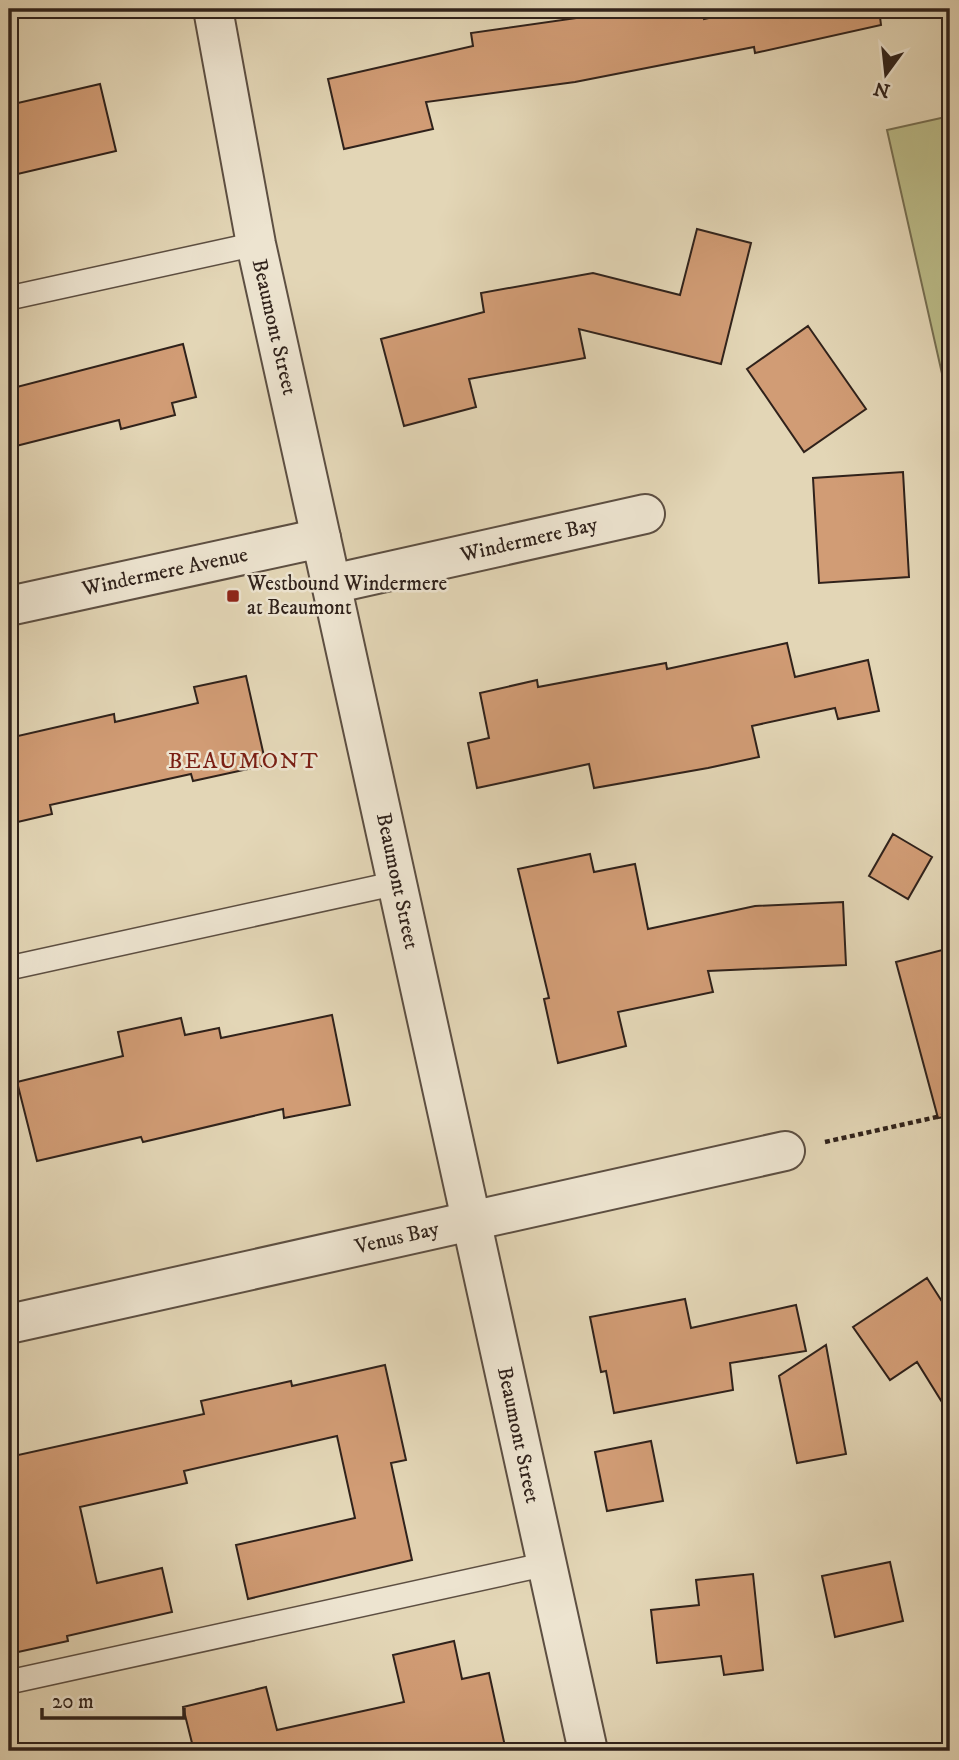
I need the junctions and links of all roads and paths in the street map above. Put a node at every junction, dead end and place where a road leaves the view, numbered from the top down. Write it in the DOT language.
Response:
graph roads {
  1 [pos="213,9"];
  2 [pos="256,244"];
  3 [pos="9,299"];
  4 [pos="645,514"];
  5 [pos="321,538"];
  6 [pos="331,584"];
  7 [pos="9,606"];
  8 [pos="397,883"];
  9 [pos="9,968"];
  10 [pos="950,1114"];
  11 [pos="785,1151"];
  12 [pos="471,1221"];
  13 [pos="9,1324"];
  14 [pos="547,1564"];
  15 [pos="9,1682"];
  16 [pos="588,1751"];
  1 -- 2 [label="street, Beaumont Street"];
  2 -- 3 [label="lane"];
  2 -- 5 [label="street, Beaumont Street"];
  4 -- 6 [label="street, Windermere Bay"];
  5 -- 6 [label="street, Beaumont Street"];
  5 -- 7 [label="street, Windermere Avenue"];
  6 -- 8 [label="street, Beaumont Street"];
  8 -- 9 [label="lane"];
  8 -- 12 [label="street, Beaumont Street"];
  10 -- 11 [label="path"];
  11 -- 12 [label="street, Venus Bay"];
  12 -- 13 [label="street, Venus Bay"];
  12 -- 14 [label="street, Beaumont Street"];
  14 -- 15 [label="lane"];
  14 -- 16 [label="street, Beaumont Street"];
}
